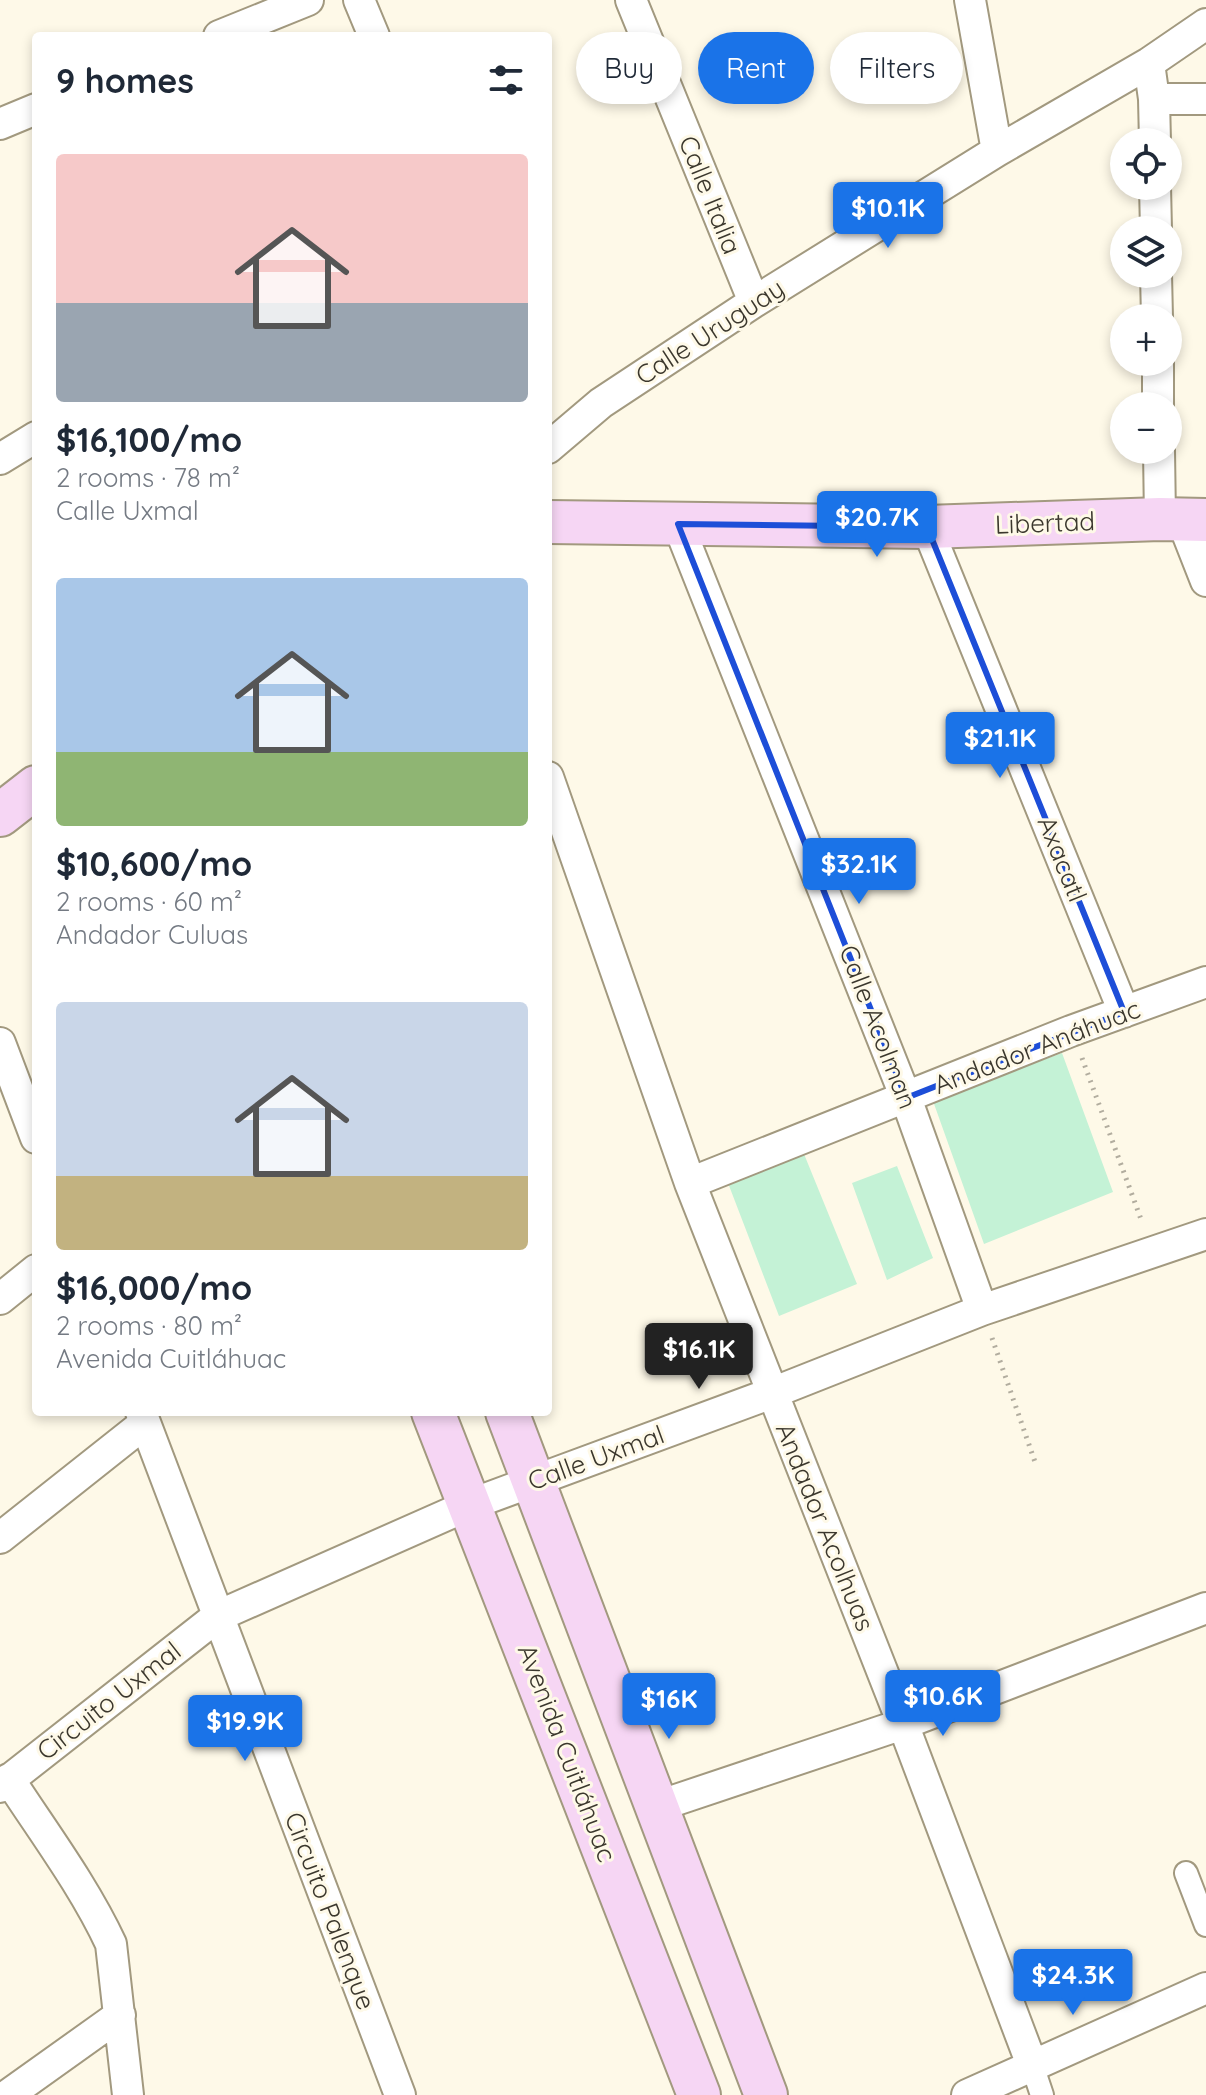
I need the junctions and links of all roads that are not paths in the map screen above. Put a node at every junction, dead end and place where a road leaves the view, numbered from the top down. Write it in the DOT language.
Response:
graph roads {
  1 [pos="308,0"];
  2 [pos="359,0"];
  3 [pos="631,0"];
  4 [pos="970,0"];
  5 [pos="1206,24"];
  6 [pos="229,32"];
  7 [pos="372,32"];
  8 [pos="1149,63"];
  9 [pos="1154,99"];
  10 [pos="1206,99"];
  11 [pos="32,111"];
  12 [pos="0,124"];
  13 [pos="1155,128"];
  14 [pos="997,151"];
  15 [pos="754,302"];
  16 [pos="32,439"];
  17 [pos="552,445"];
  18 [pos="0,459"];
  19 [pos="1164,464"];
  20 [pos="1183,520"];
  21 [pos="552,522"];
  22 [pos="678,524"];
  23 [pos="927,527"];
  24 [pos="1206,581"];
  25 [pos="552,788"];
  26 [pos="32,790"];
  27 [pos="0,815"];
  28 [pos="1206,982"];
  29 [pos="1124,1012"];
  30 [pos="0,1043"];
  31 [pos="906,1098"];
  32 [pos="32,1127"];
  33 [pos="690,1183"];
  34 [pos="1206,1234"];
  35 [pos="32,1273"];
  36 [pos="0,1299"];
  37 [pos="982,1310"];
  38 [pos="772,1393"];
  39 [pos="435,1416"];
  40 [pos="509,1416"];
  41 [pos="143,1418"];
  42 [pos="534,1481"];
  43 [pos="469,1505"];
  44 [pos="0,1538"];
  45 [pos="1206,1608"];
  46 [pos="218,1616"];
  47 [pos="903,1724"];
  48 [pos="5,1783"];
  49 [pos="658,1806"];
  50 [pos="1186,1873"];
  51 [pos="1206,1925"];
  52 [pos="1206,1988"];
  53 [pos="120,2015"];
  54 [pos="1032,2065"];
  55 [pos="8,2095"];
  56 [pos="128,2095"];
  57 [pos="400,2095"];
  58 [pos="699,2095"];
  59 [pos="766,2095"];
  60 [pos="967,2095"];
  61 [pos="1042,2095"];
  1 -- 6 [label="street"];
  2 -- 7 [label="street"];
  3 -- 15 [label="street, Calle Italia"];
  4 -- 14 [label="street"];
  5 -- 8 [label="street, Calle Uruguay"];
  8 -- 9 [label="street"];
  8 -- 14 [label="street, Calle Uruguay"];
  9 -- 10 [label="street"];
  9 -- 13 [label="street"];
  11 -- 12 [label="street"];
  14 -- 15 [label="street, Calle Uruguay"];
  15 -- 17 [label="street, Calle Uruguay"];
  16 -- 18 [label="street"];
  19 -- 20 [label="street"];
  20 -- 23 [label="main road, Libertad"];
  20 -- 24 [label="street"];
  21 -- 22 [label="main road, Libertad"];
  22 -- 23 [label="main road, Libertad"];
  22 -- 31 [label="street, Calle Acolman"];
  23 -- 29 [label="street, Axacatl"];
  25 -- 33 [label="street, Andador Acolhuas"];
  26 -- 27 [label="main road"];
  28 -- 29 [label="street, Andador Anáhuac"];
  29 -- 31 [label="street, Andador Anáhuac"];
  30 -- 32 [label="street"];
  31 -- 33 [label="street, Andador Anáhuac"];
  31 -- 37 [label="street, Calle Acolman"];
  33 -- 38 [label="street, Andador Acolhuas"];
  34 -- 37 [label="street, Calle Uxmal"];
  35 -- 36 [label="street"];
  37 -- 38 [label="street, Calle Uxmal"];
  38 -- 42 [label="street, Calle Uxmal"];
  38 -- 47 [label="street, Andador Acolhuas"];
  39 -- 43 [label="main road, Avenida Cuitláhuac"];
  40 -- 42 [label="main road"];
  41 -- 44 [label="street"];
  41 -- 46 [label="street, Circuito Palenque"];
  42 -- 43 [label="street, Calle Uxmal"];
  42 -- 49 [label="main road"];
  43 -- 46 [label="street, Calle Uxmal"];
  43 -- 58 [label="main road, Avenida Cuitláhuac"];
  45 -- 47 [label="street"];
  46 -- 48 [label="street, Circuito Uxmal"];
  46 -- 57 [label="street, Circuito Palenque"];
  47 -- 49 [label="street"];
  47 -- 54 [label="street, Andador Acolhuas"];
  48 -- 53 [label="street"];
  49 -- 59 [label="main road"];
  50 -- 51 [label="street"];
  52 -- 54 [label="street"];
  53 -- 55 [label="street"];
  53 -- 56 [label="street"];
  54 -- 60 [label="street"];
  54 -- 61 [label="street, Andador Acolhuas"];
}
